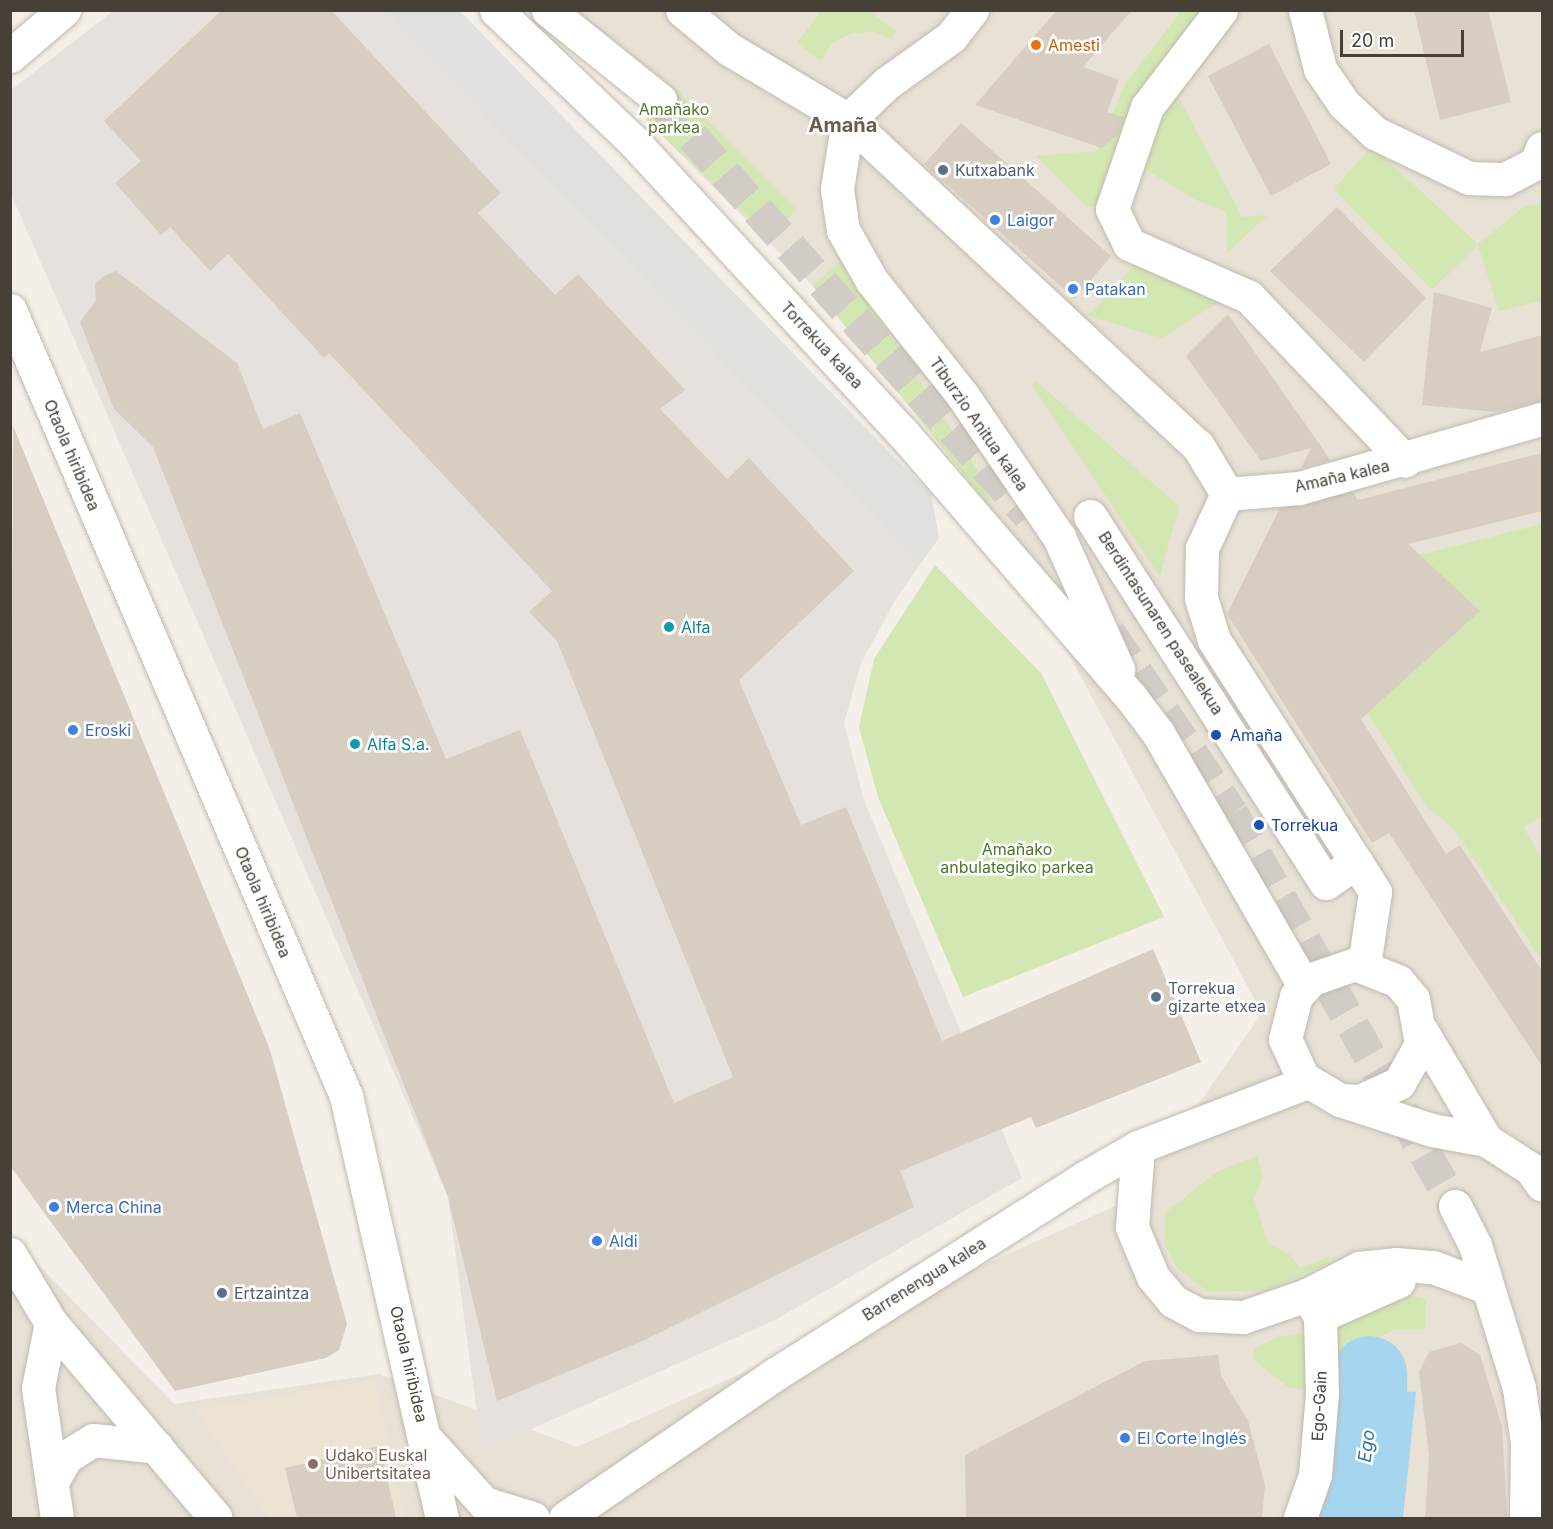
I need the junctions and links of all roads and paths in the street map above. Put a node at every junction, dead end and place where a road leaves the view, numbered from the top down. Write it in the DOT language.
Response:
graph roads {
  1 [pos="64,10"];
  2 [pos="496,10"];
  3 [pos="548,10"];
  4 [pos="682,10"];
  5 [pos="972,10"];
  6 [pos="1221,10"];
  7 [pos="1305,10"];
  8 [pos="16,48"];
  9 [pos="660,100"];
  10 [pos="848,120"];
  11 [pos="1542,148"];
  12 [pos="10,310"];
  13 [pos="1542,419"];
  14 [pos="1405,462"];
  15 [pos="1227,495"];
  16 [pos="1090,516"];
  17 [pos="1130,696"];
  18 [pos="1356,862"];
  19 [pos="1364,966"];
  20 [pos="1303,984"];
  21 [pos="1421,1030"];
  22 [pos="1307,1082"];
  23 [pos="1340,1100"];
  24 [pos="1486,1140"];
  25 [pos="1138,1147"];
  26 [pos="1542,1185"];
  27 [pos="1455,1206"];
  28 [pos="10,1254"];
  29 [pos="1399,1281"];
  30 [pos="1486,1287"];
  31 [pos="1313,1305"];
  32 [pos="51,1323"];
  33 [pos="428,1440"];
  34 [pos="157,1447"];
  35 [pos="52,1482"];
  36 [pos="57,1518"];
  37 [pos="216,1518"];
  38 [pos="442,1518"];
  39 [pos="533,1518"];
  40 [pos="565,1518"];
  41 [pos="1300,1518"];
  42 [pos="1526,1518"];
  1 -- 8 [label="street"];
  2 -- 17 [label="street, Torrekua kalea"];
  3 -- 9 [label="street"];
  4 -- 10 [label="street"];
  5 -- 10 [label="street"];
  6 -- 14 [label="street"];
  7 -- 11 [label="street"];
  10 -- 15 [label="street"];
  10 -- 17 [label="street, Tiburzio Anitua kalea"];
  12 -- 33 [label="street, Otaola hiribidea"];
  13 -- 14 [label="street, Amaña kalea"];
  14 -- 15 [label="street, Amaña kalea"];
  15 -- 18 [label="street"];
  16 -- 18 [label="street, Berdintasunaren pasealekua"];
  17 -- 20 [label="street"];
  18 -- 19 [label="street"];
  19 -- 20 [label="street"];
  19 -- 21 [label="street"];
  20 -- 22 [label="street"];
  21 -- 23 [label="street"];
  21 -- 24 [label="street"];
  22 -- 23 [label="street"];
  22 -- 25 [label="street, Barrenengua kalea"];
  23 -- 24 [label="street"];
  24 -- 26 [label="street"];
  25 -- 31 [label="street"];
  25 -- 40 [label="street, Barrenengua kalea"];
  27 -- 30 [label="street"];
  28 -- 32 [label="street"];
  29 -- 31 [label="street"];
  30 -- 31 [label="street"];
  30 -- 42 [label="street"];
  31 -- 41 [label="street, Ego-Gain"];
  32 -- 34 [label="street"];
  32 -- 35 [label="street"];
  33 -- 38 [label="street, Otaola hiribidea"];
  33 -- 39 [label="street"];
  34 -- 35 [label="street"];
  34 -- 37 [label="street"];
  35 -- 36 [label="street"];
}
